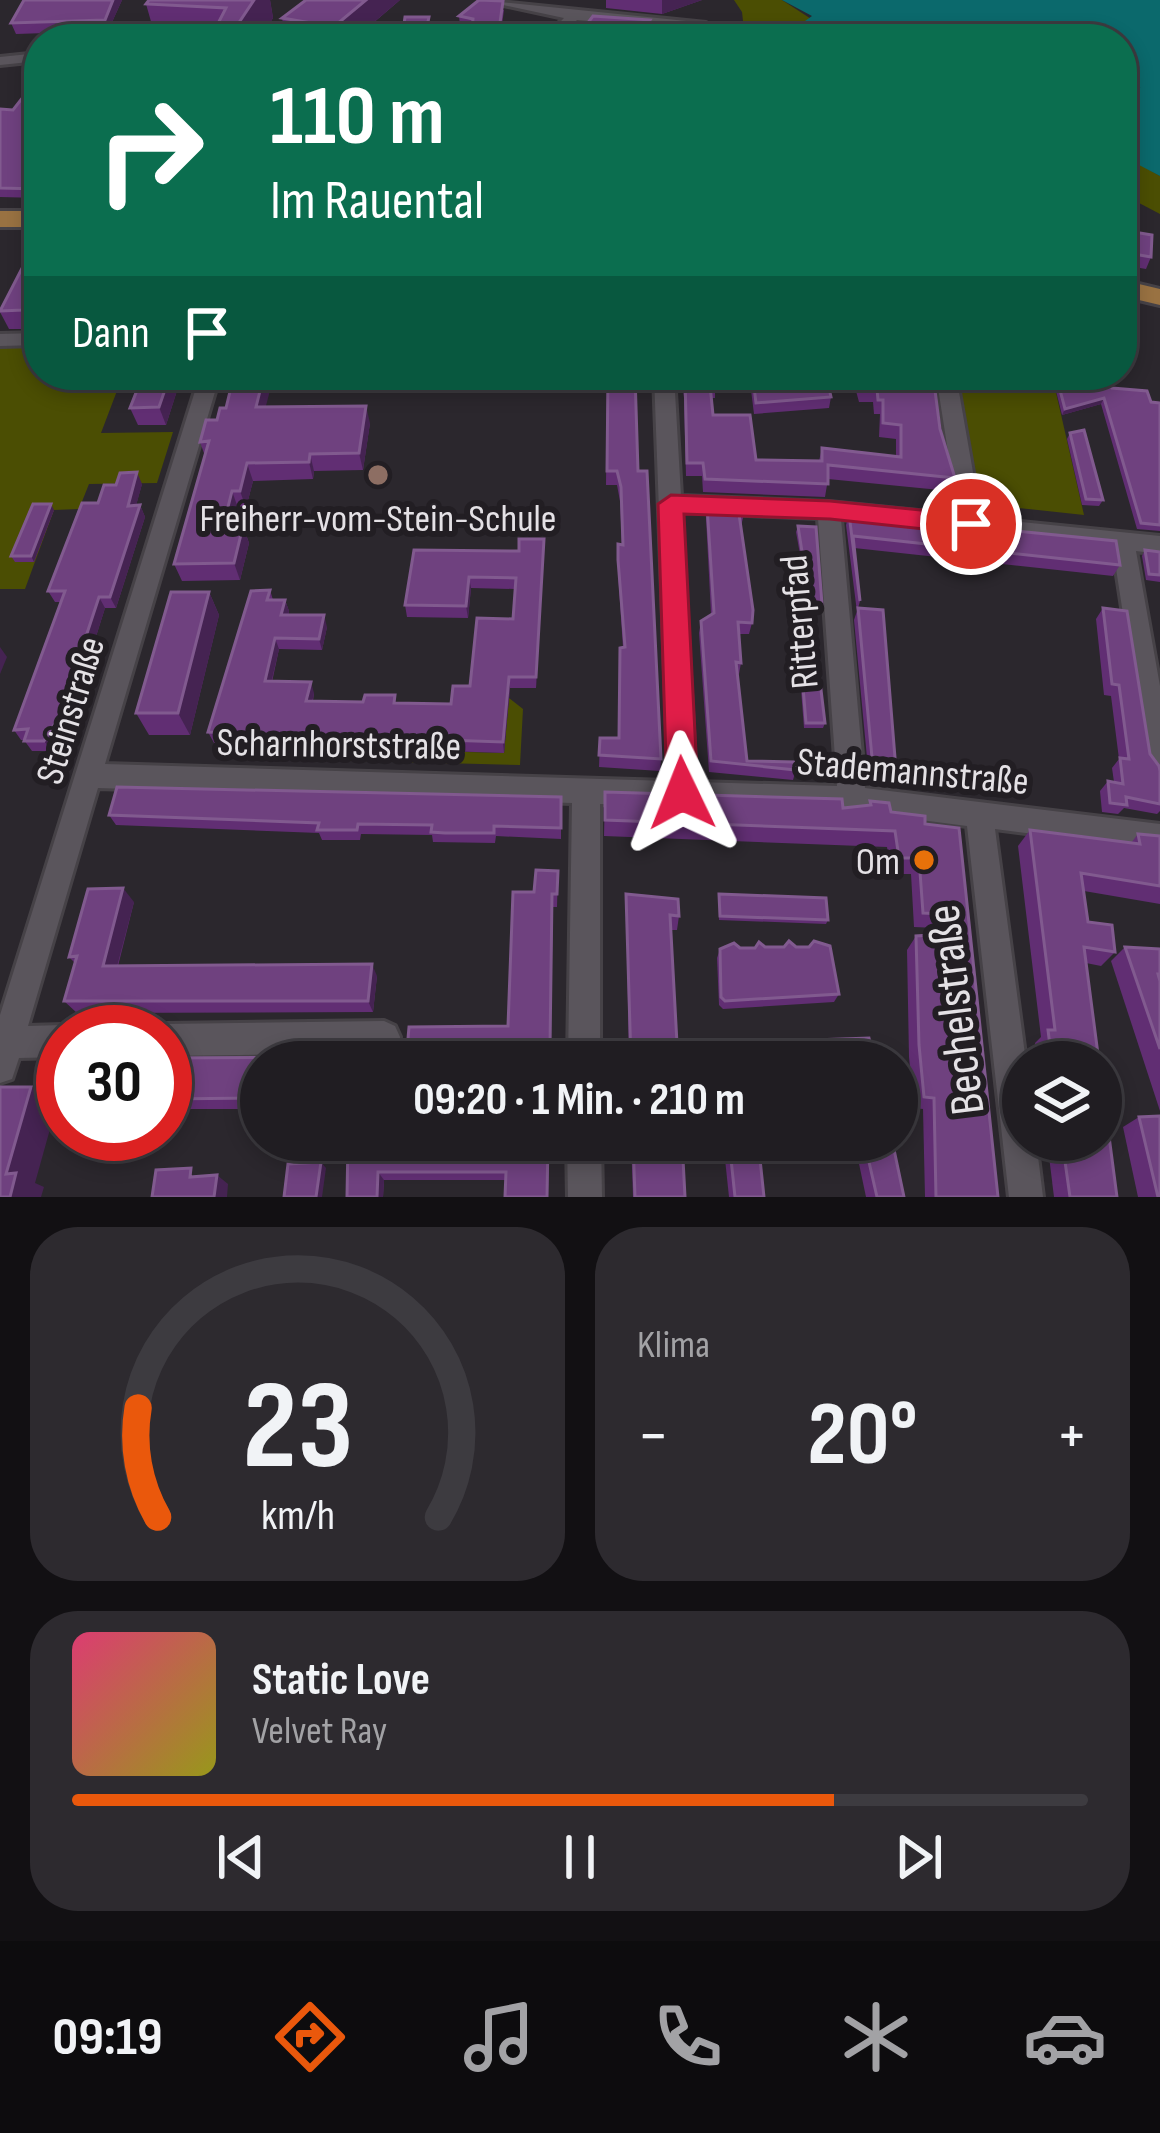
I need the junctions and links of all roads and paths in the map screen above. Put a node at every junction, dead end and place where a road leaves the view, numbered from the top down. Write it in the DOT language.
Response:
graph roads {
  1 [pos="488,0"];
  2 [pos="574,16"];
  3 [pos="565,24"];
  4 [pos="670,24"];
  5 [pos="206,390"];
  6 [pos="665,390"];
  7 [pos="943,390"];
  8 [pos="671,504"];
  9 [pos="830,510"];
  10 [pos="971,524"];
  11 [pos="1123,540"];
  12 [pos="1160,545"];
  13 [pos="1160,763"];
  14 [pos="90,776"];
  15 [pos="586,789"];
  16 [pos="682,793"];
  17 [pos="852,799"];
  18 [pos="979,812"];
  19 [pos="1160,837"];
  20 [pos="192,1040"];
  21 [pos="384,1041"];
  22 [pos="584,1041"];
  23 [pos="36,1047"];
  24 [pos="4,1055"];
  25 [pos="584,1161"];
  26 [pos="585,1197"];
  27 [pos="1025,1197"];
  1 -- 2 [label="street"];
  2 -- 3 [label="street"];
  2 -- 4 [label="street"];
  5 -- 14 [label="street, Steinstraße"];
  6 -- 8 [label="street"];
  7 -- 10 [label="street"];
  8 -- 9 [label="street"];
  8 -- 16 [label="street"];
  9 -- 10 [label="street"];
  9 -- 17 [label="street, Ritterpfad"];
  10 -- 11 [label="street"];
  11 -- 12 [label="street"];
  11 -- 13 [label="street"];
  14 -- 15 [label="street, Scharnhorststraße"];
  14 -- 24 [label="street, Steinstraße"];
  15 -- 16 [label="street, Stademannstraße"];
  15 -- 22 [label="street"];
  16 -- 17 [label="street, Stademannstraße"];
  17 -- 18 [label="street, Stademannstraße"];
  18 -- 19 [label="street, Stademannstraße"];
  18 -- 27 [label="street, Bechelstraße"];
  20 -- 21 [label="street"];
  23 -- 24 [label="street"];
  25 -- 26 [label="street"];
}
